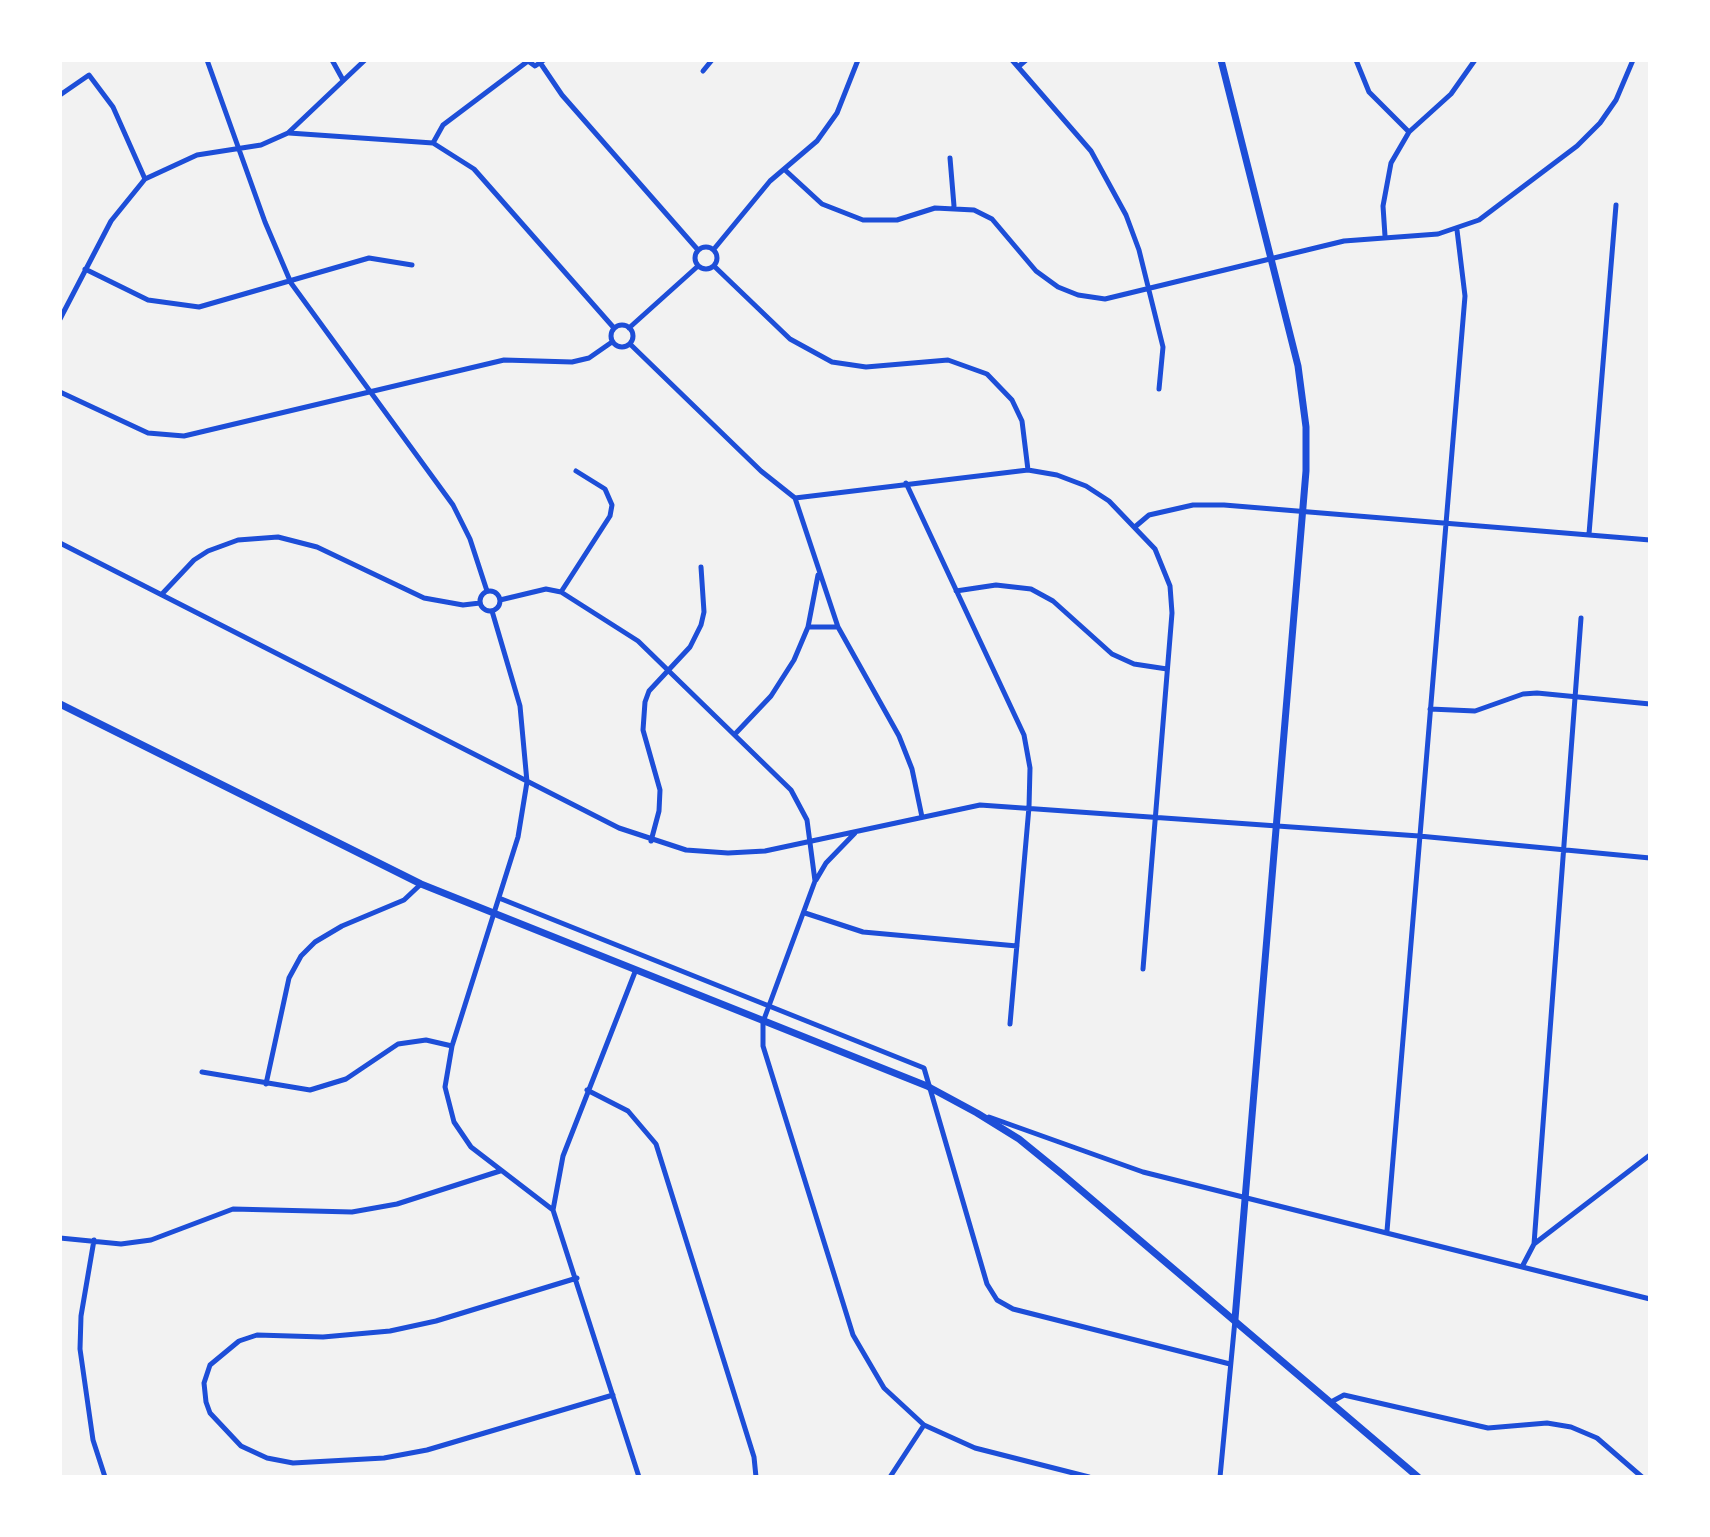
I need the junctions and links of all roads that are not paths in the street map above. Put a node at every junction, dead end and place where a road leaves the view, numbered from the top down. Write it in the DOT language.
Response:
graph roads {
  1 [pos="207,60"];
  2 [pos="332,60"];
  3 [pos="365,60"];
  4 [pos="528,60"];
  5 [pos="712,60"];
  6 [pos="858,60"];
  7 [pos="1012,60"];
  8 [pos="1026,60"];
  9 [pos="1221,60"];
  10 [pos="1356,60"];
  11 [pos="1475,60"];
  12 [pos="1633,60"];
  13 [pos="543,62"];
  14 [pos="1018,67"];
  15 [pos="703,71"];
  16 [pos="343,80"];
  17 [pos="60,95"];
  18 [pos="1409,132"];
  19 [pos="288,133"];
  20 [pos="433,143"];
  21 [pos="238,147"];
  22 [pos="950,158"];
  23 [pos="785,170"];
  24 [pos="145,179"];
  25 [pos="1616,205"];
  26 [pos="954,206"];
  27 [pos="1457,230"];
  28 [pos="1385,236"];
  29 [pos="714,249"];
  30 [pos="698,250"];
  31 [pos="1271,259"];
  32 [pos="412,265"];
  33 [pos="698,266"];
  34 [pos="714,266"];
  35 [pos="85,269"];
  36 [pos="291,283"];
  37 [pos="1150,290"];
  38 [pos="60,319"];
  39 [pos="614,328"];
  40 [pos="629,328"];
  41 [pos="612,342"];
  42 [pos="630,344"];
  43 [pos="1159,389"];
  44 [pos="60,392"];
  45 [pos="371,392"];
  46 [pos="1028,470"];
  47 [pos="576,471"];
  48 [pos="906,483"];
  49 [pos="795,498"];
  50 [pos="1302,512"];
  51 [pos="1446,524"];
  52 [pos="1136,526"];
  53 [pos="1589,534"];
  54 [pos="1650,540"];
  55 [pos="60,543"];
  56 [pos="701,567"];
  57 [pos="818,573"];
  58 [pos="487,591"];
  59 [pos="956,591"];
  60 [pos="561,592"];
  61 [pos="162,594"];
  62 [pos="500,600"];
  63 [pos="480,603"];
  64 [pos="492,611"];
  65 [pos="1581,618"];
  66 [pos="808,627"];
  67 [pos="838,627"];
  68 [pos="669,669"];
  69 [pos="1167,669"];
  70 [pos="1575,697"];
  71 [pos="60,704"];
  72 [pos="1650,704"];
  73 [pos="1430,709"];
  74 [pos="736,733"];
  75 [pos="527,782"];
  76 [pos="1029,807"];
  77 [pos="922,817"];
  78 [pos="1155,817"];
  79 [pos="1276,828"];
  80 [pos="857,831"];
  81 [pos="1419,836"];
  82 [pos="651,841"];
  83 [pos="810,842"];
  84 [pos="1562,850"];
  85 [pos="1650,858"];
  86 [pos="815,881"];
  87 [pos="421,884"];
  88 [pos="499,898"];
  89 [pos="805,913"];
  90 [pos="493,915"];
  91 [pos="1017,946"];
  92 [pos="1143,969"];
  93 [pos="635,972"];
  94 [pos="770,1005"];
  95 [pos="763,1022"];
  96 [pos="1010,1024"];
  97 [pos="452,1046"];
  98 [pos="202,1072"];
  99 [pos="266,1084"];
  100 [pos="927,1086"];
  101 [pos="587,1090"];
  102 [pos="977,1113"];
  103 [pos="1650,1155"];
  104 [pos="500,1171"];
  105 [pos="1246,1198"];
  106 [pos="553,1210"];
  107 [pos="1387,1231"];
  108 [pos="60,1238"];
  109 [pos="94,1240"];
  110 [pos="1534,1244"];
  111 [pos="1523,1265"];
  112 [pos="577,1278"];
  113 [pos="1650,1299"];
  114 [pos="1235,1319"];
  115 [pos="1230,1364"];
  116 [pos="613,1395"];
  117 [pos="1331,1402"];
  118 [pos="924,1425"];
  119 [pos="105,1477"];
  120 [pos="639,1477"];
  121 [pos="756,1477"];
  122 [pos="890,1477"];
  123 [pos="1089,1477"];
  124 [pos="1220,1477"];
  125 [pos="1418,1477"];
  126 [pos="1642,1477"];
  1 -- 21 [label="street"];
  2 -- 16 [label="street"];
  3 -- 16 [label="street"];
  4 -- 13 [label="street"];
  4 -- 20 [label="street"];
  5 -- 15 [label="street"];
  6 -- 23 [label="street"];
  7 -- 14 [label="street"];
  8 -- 14 [label="street"];
  9 -- 31 [label="main road"];
  10 -- 18 [label="street"];
  11 -- 18 [label="street"];
  12 -- 27 [label="street"];
  13 -- 30 [label="street"];
  14 -- 37 [label="street"];
  16 -- 19 [label="street"];
  17 -- 24 [label="street"];
  18 -- 28 [label="street"];
  19 -- 20 [label="street"];
  19 -- 21 [label="street"];
  20 -- 39 [label="street"];
  21 -- 24 [label="street"];
  21 -- 36 [label="street"];
  22 -- 26 [label="street"];
  23 -- 26 [label="street"];
  23 -- 29 [label="street"];
  24 -- 35 [label="street"];
  25 -- 53 [label="street"];
  26 -- 37 [label="street"];
  27 -- 28 [label="street"];
  27 -- 51 [label="street"];
  28 -- 31 [label="street"];
  29 -- 30 [label="street"];
  29 -- 34 [label="street"];
  30 -- 33 [label="street"];
  31 -- 37 [label="street"];
  31 -- 50 [label="main road"];
  32 -- 36 [label="street"];
  33 -- 34 [label="street"];
  33 -- 40 [label="street"];
  34 -- 46 [label="street"];
  35 -- 36 [label="street"];
  35 -- 38 [label="street"];
  36 -- 45 [label="street"];
  37 -- 43 [label="street"];
  39 -- 40 [label="street"];
  39 -- 41 [label="street"];
  40 -- 42 [label="street"];
  41 -- 42 [label="street"];
  41 -- 45 [label="street"];
  42 -- 49 [label="street"];
  44 -- 45 [label="street"];
  45 -- 58 [label="street"];
  46 -- 48 [label="street"];
  46 -- 52 [label="street"];
  47 -- 60 [label="street"];
  48 -- 49 [label="street"];
  48 -- 59 [label="street"];
  49 -- 57 [label="street"];
  50 -- 51 [label="street"];
  50 -- 52 [label="street"];
  50 -- 79 [label="main road"];
  51 -- 53 [label="street"];
  51 -- 73 [label="street"];
  52 -- 69 [label="street"];
  53 -- 54 [label="street"];
  55 -- 61 [label="street"];
  56 -- 68 [label="street"];
  57 -- 66 [label="street"];
  57 -- 67 [label="street"];
  58 -- 62 [label="street"];
  58 -- 63 [label="street"];
  59 -- 69 [label="street"];
  59 -- 76 [label="street"];
  60 -- 62 [label="street"];
  60 -- 68 [label="street"];
  61 -- 63 [label="street"];
  61 -- 75 [label="street"];
  62 -- 64 [label="street"];
  63 -- 64 [label="street"];
  64 -- 75 [label="street"];
  65 -- 70 [label="street"];
  66 -- 67 [label="street"];
  66 -- 74 [label="street"];
  67 -- 77 [label="street"];
  68 -- 74 [label="street"];
  68 -- 82 [label="street"];
  69 -- 78 [label="street"];
  70 -- 72 [label="street"];
  70 -- 73 [label="street"];
  70 -- 84 [label="street"];
  71 -- 87 [label="main road"];
  73 -- 81 [label="street"];
  74 -- 83 [label="street"];
  75 -- 82 [label="street"];
  75 -- 88 [label="street"];
  76 -- 77 [label="street"];
  76 -- 78 [label="street"];
  76 -- 91 [label="street"];
  77 -- 80 [label="street"];
  78 -- 79 [label="street"];
  78 -- 92 [label="street"];
  79 -- 81 [label="street"];
  79 -- 105 [label="main road"];
  80 -- 83 [label="street"];
  80 -- 86 [label="street"];
  81 -- 84 [label="street"];
  81 -- 107 [label="street"];
  82 -- 83 [label="street"];
  83 -- 86 [label="street"];
  84 -- 85 [label="street"];
  84 -- 110 [label="street"];
  86 -- 89 [label="street"];
  87 -- 90 [label="main road"];
  87 -- 99 [label="street"];
  88 -- 90 [label="street"];
  88 -- 94 [label="street"];
  89 -- 91 [label="street"];
  89 -- 94 [label="street"];
  90 -- 93 [label="main road"];
  90 -- 97 [label="street"];
  91 -- 96 [label="street"];
  93 -- 95 [label="main road"];
  93 -- 101 [label="street"];
  94 -- 95 [label="street"];
  94 -- 100 [label="street"];
  95 -- 100 [label="main road"];
  95 -- 118 [label="street"];
  97 -- 99 [label="street"];
  97 -- 104 [label="street"];
  98 -- 99 [label="street"];
  100 -- 102 [label="main road"];
  100 -- 115 [label="street"];
  101 -- 106 [label="street"];
  101 -- 121 [label="street"];
  102 -- 105 [label="street"];
  102 -- 114 [label="main road"];
  103 -- 110 [label="street"];
  104 -- 106 [label="street"];
  104 -- 109 [label="street"];
  105 -- 107 [label="street"];
  105 -- 114 [label="main road"];
  106 -- 112 [label="street"];
  107 -- 111 [label="street"];
  108 -- 109 [label="street"];
  109 -- 119 [label="street"];
  110 -- 111 [label="street"];
  111 -- 113 [label="street"];
  112 -- 116 [label="street"];
  112 -- 116 [label="street"];
  114 -- 115 [label="street"];
  114 -- 117 [label="main road"];
  115 -- 124 [label="street"];
  116 -- 120 [label="street"];
  117 -- 125 [label="main road"];
  117 -- 126 [label="street"];
  118 -- 122 [label="street"];
  118 -- 123 [label="street"];
}
